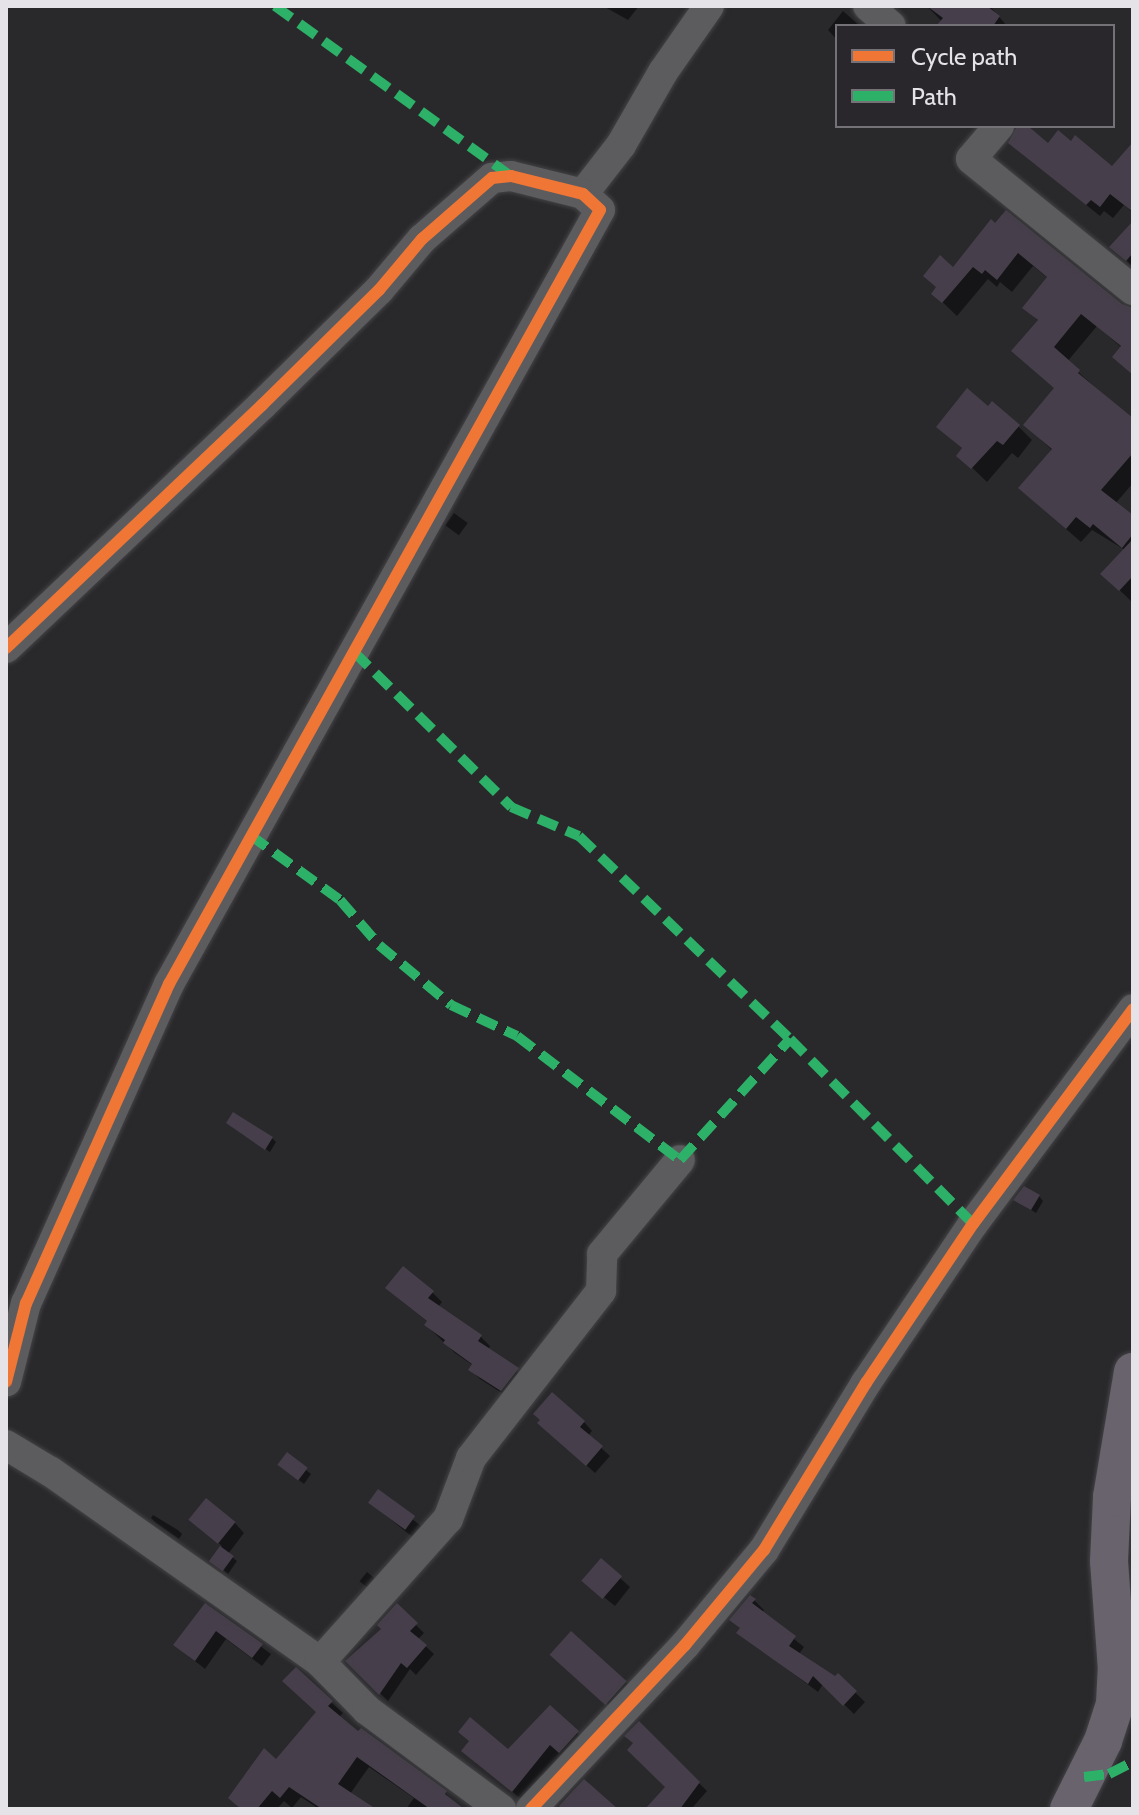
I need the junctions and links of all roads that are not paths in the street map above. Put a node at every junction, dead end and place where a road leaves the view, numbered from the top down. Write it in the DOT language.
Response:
graph roads {
  1 [pos="709,6"];
  2 [pos="868,6"];
  3 [pos="889,24"];
  4 [pos="997,128"];
  5 [pos="583,194"];
  6 [pos="1133,290"];
  7 [pos="6,648"];
  8 [pos="1133,1009"];
  9 [pos="680,1160"];
  10 [pos="1133,1372"];
  11 [pos="6,1382"];
  12 [pos="6,1445"];
  13 [pos="320,1662"];
  14 [pos="501,1809"];
  15 [pos="531,1809"];
  16 [pos="1069,1809"];
  1 -- 5 [label="street"];
  2 -- 3 [label="street"];
  4 -- 6 [label="street"];
  5 -- 7 [label="street"];
  5 -- 11 [label="street"];
  8 -- 15 [label="street"];
  9 -- 13 [label="street"];
  10 -- 16 [label="main road"];
  12 -- 13 [label="street"];
  13 -- 14 [label="street"];
}
